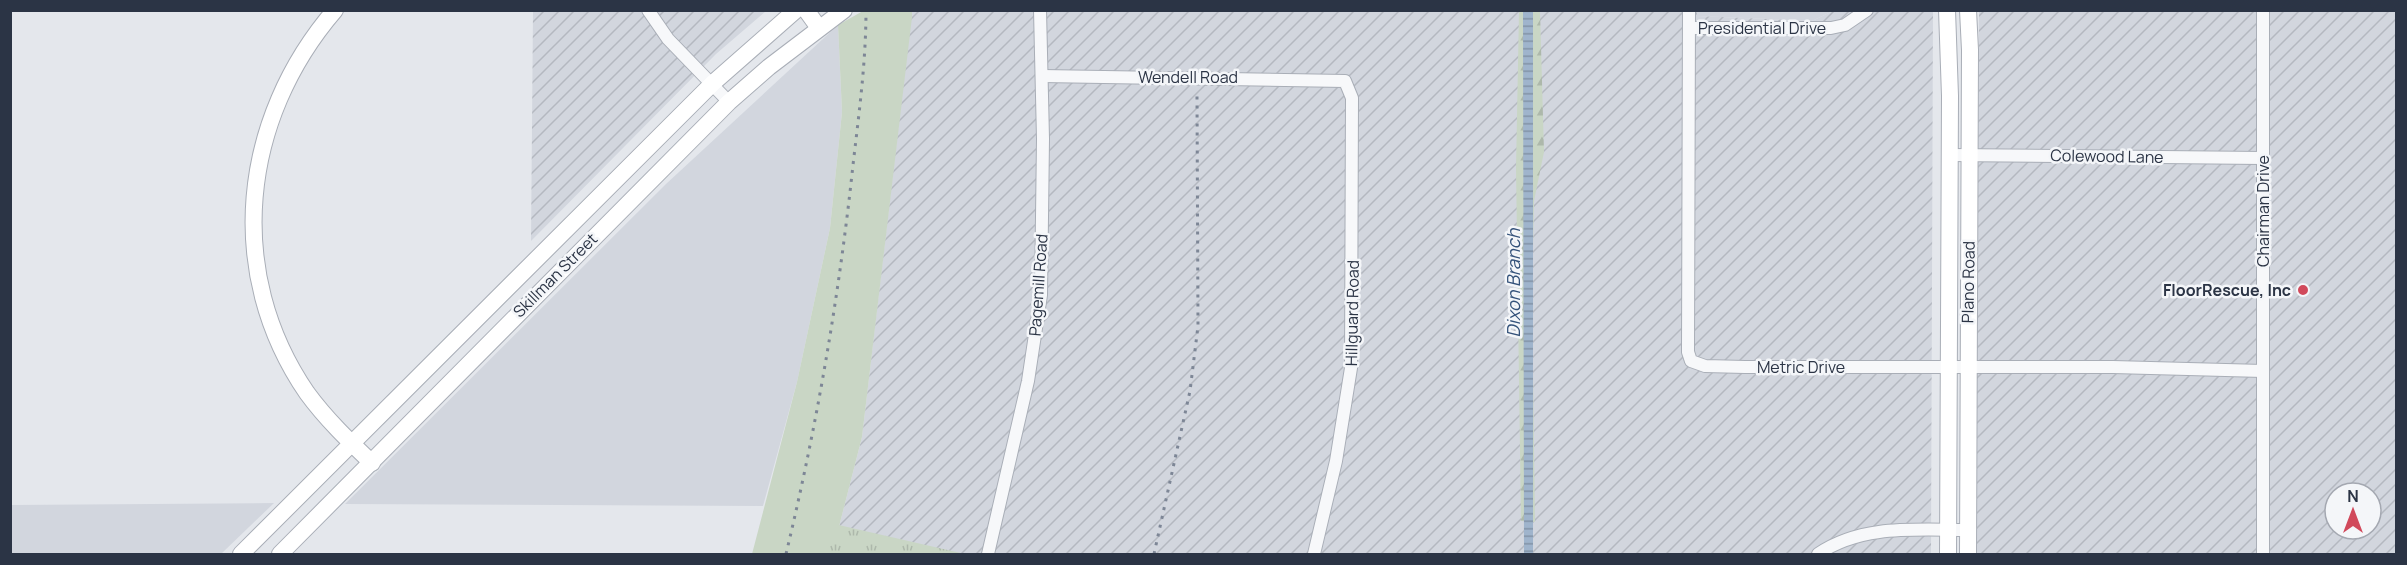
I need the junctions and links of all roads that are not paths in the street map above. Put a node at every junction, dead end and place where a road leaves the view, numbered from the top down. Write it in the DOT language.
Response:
graph roads {
  1 [pos="335,10"];
  2 [pos="648,10"];
  3 [pos="796,10"];
  4 [pos="806,10"];
  5 [pos="844,10"];
  6 [pos="1040,10"];
  7 [pos="1689,10"];
  8 [pos="1867,10"];
  9 [pos="1947,10"];
  10 [pos="1968,10"];
  11 [pos="2263,10"];
  12 [pos="819,28"];
  13 [pos="1689,28"];
  14 [pos="1042,76"];
  15 [pos="1333,79"];
  16 [pos="713,83"];
  17 [pos="729,102"];
  18 [pos="1950,155"];
  19 [pos="1969,155"];
  20 [pos="2264,158"];
  21 [pos="533,261"];
  22 [pos="551,279"];
  23 [pos="1950,366"];
  24 [pos="1967,366"];
  25 [pos="2263,371"];
  26 [pos="352,444"];
  27 [pos="372,463"];
  28 [pos="1948,530"];
  29 [pos="1968,530"];
  30 [pos="241,555"];
  31 [pos="280,555"];
  32 [pos="988,555"];
  33 [pos="1314,555"];
  34 [pos="1818,555"];
  35 [pos="1948,555"];
  36 [pos="1968,555"];
  37 [pos="2263,555"];
  1 -- 26 [label="main road"];
  2 -- 16 [label="street"];
  3 -- 16 [label="main road, Skillman Street"];
  4 -- 12 [label="main road"];
  5 -- 12 [label="main road, Skillman Street"];
  6 -- 14 [label="street, Pagemill Road"];
  7 -- 13 [label="street, Metric Drive"];
  8 -- 13 [label="street, Presidential Drive"];
  9 -- 18 [label="main road, Plano Road"];
  10 -- 19 [label="main road, Plano Road"];
  11 -- 20 [label="street, Chairman Drive"];
  12 -- 17 [label="main road, Skillman Street"];
  13 -- 23 [label="street, Metric Drive"];
  14 -- 15 [label="street, Wendell Road"];
  14 -- 32 [label="street, Pagemill Road"];
  15 -- 33 [label="street, Hillguard Road"];
  16 -- 17 [label="street"];
  16 -- 21 [label="main road, Skillman Street"];
  17 -- 22 [label="main road, Skillman Street"];
  18 -- 19 [label="street, Colewood Lane"];
  18 -- 23 [label="main road, Plano Road"];
  19 -- 20 [label="street, Colewood Lane"];
  19 -- 24 [label="main road, Plano Road"];
  20 -- 25 [label="street, Chairman Drive"];
  21 -- 22 [label="main road"];
  21 -- 26 [label="main road, Skillman Street"];
  22 -- 27 [label="main road, Skillman Street"];
  23 -- 24 [label="street, Metric Drive"];
  23 -- 28 [label="main road, Plano Road"];
  24 -- 25 [label="street, Metric Drive"];
  24 -- 29 [label="main road, Plano Road"];
  25 -- 37 [label="street, Chairman Drive"];
  26 -- 27 [label="main road"];
  26 -- 30 [label="main road, Skillman Street"];
  27 -- 31 [label="main road, Skillman Street"];
  28 -- 29 [label="street"];
  28 -- 34 [label="street"];
  28 -- 35 [label="main road, Plano Road"];
  29 -- 36 [label="main road, Plano Road"];
}
